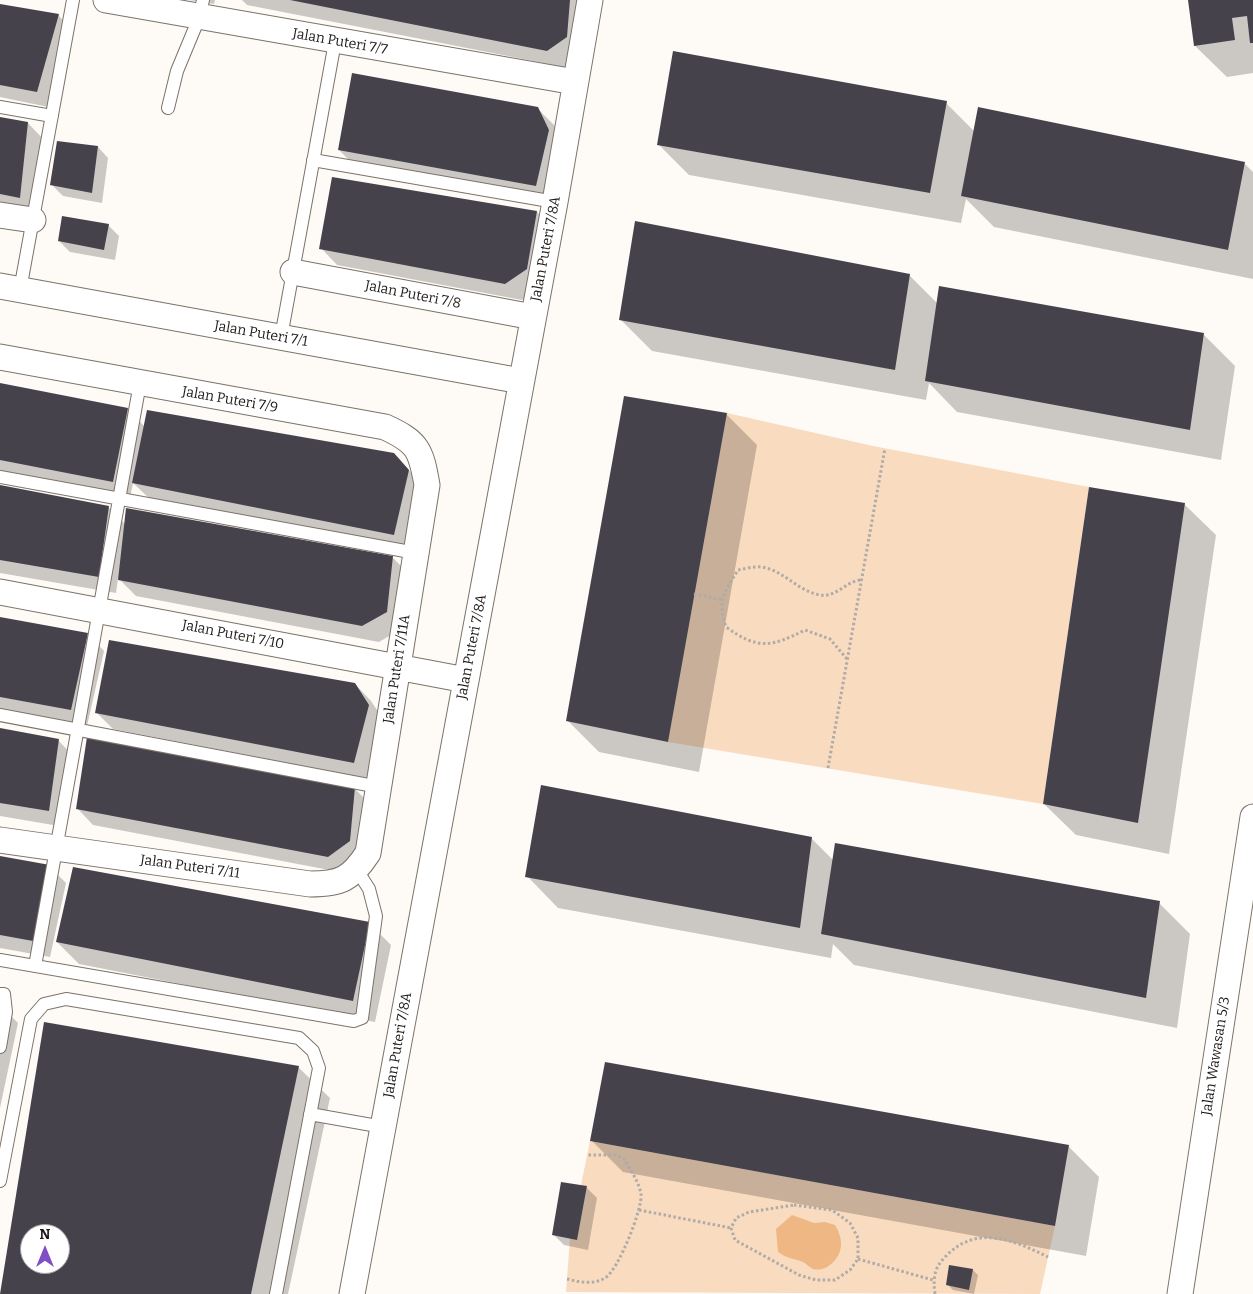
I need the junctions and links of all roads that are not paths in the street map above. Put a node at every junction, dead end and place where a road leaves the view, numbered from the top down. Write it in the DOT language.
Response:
graph roads {
  1 [pos="73,0"];
  2 [pos="106,0"];
  3 [pos="590,0"];
  4 [pos="201,9"];
  5 [pos="335,42"];
  6 [pos="575,82"];
  7 [pos="0,107"];
  8 [pos="168,108"];
  9 [pos="52,116"];
  10 [pos="313,160"];
  11 [pos="555,202"];
  12 [pos="0,214"];
  13 [pos="33,220"];
  14 [pos="293,272"];
  15 [pos="10,288"];
  16 [pos="533,317"];
  17 [pos="281,337"];
  18 [pos="0,357"];
  19 [pos="522,381"];
  20 [pos="140,383"];
  21 [pos="0,477"];
  22 [pos="427,485"];
  23 [pos="119,497"];
  24 [pos="416,553"];
  25 [pos="0,592"];
  26 [pos="98,610"];
  27 [pos="398,666"];
  28 [pos="466,680"];
  29 [pos="0,715"];
  30 [pos="77,730"];
  31 [pos="378,787"];
  32 [pos="1253,817"];
  33 [pos="0,840"];
  34 [pos="56,849"];
  35 [pos="362,861"];
  36 [pos="0,960"];
  37 [pos="35,966"];
  38 [pos="0,994"];
  39 [pos="0,1047"];
  40 [pos="310,1114"];
  41 [pos="383,1127"];
  42 [pos="0,1181"];
  43 [pos="276,1294"];
  44 [pos="352,1294"];
  45 [pos="1180,1294"];
  1 -- 9 [label="lane"];
  2 -- 4 [label="street, Jalan Puteri 7/7"];
  3 -- 6 [label="street, Jalan Puteri 7/8A"];
  4 -- 5 [label="street, Jalan Puteri 7/7"];
  4 -- 8 [label="lane"];
  5 -- 6 [label="street, Jalan Puteri 7/7"];
  5 -- 10 [label="lane"];
  6 -- 11 [label="street, Jalan Puteri 7/8A"];
  7 -- 9 [label="lane"];
  9 -- 13 [label="lane"];
  10 -- 11 [label="lane"];
  10 -- 14 [label="lane"];
  11 -- 16 [label="street, Jalan Puteri 7/8A"];
  12 -- 13 [label="street"];
  13 -- 15 [label="lane"];
  14 -- 16 [label="street, Jalan Puteri 7/8"];
  14 -- 17 [label="lane"];
  15 -- 17 [label="street, Jalan Puteri 7/1"];
  16 -- 19 [label="street, Jalan Puteri 7/8A"];
  17 -- 19 [label="street, Jalan Puteri 7/1"];
  18 -- 20 [label="street, Jalan Puteri 7/9"];
  19 -- 28 [label="street, Jalan Puteri 7/8A"];
  20 -- 22 [label="street, Jalan Puteri 7/9"];
  20 -- 23 [label="lane"];
  21 -- 23 [label="lane"];
  22 -- 24 [label="street, Jalan Puteri 7/11A"];
  23 -- 24 [label="lane"];
  23 -- 26 [label="lane"];
  24 -- 27 [label="street, Jalan Puteri 7/11A"];
  25 -- 26 [label="street, Jalan Puteri 7/10"];
  26 -- 27 [label="street, Jalan Puteri 7/10"];
  26 -- 30 [label="lane"];
  27 -- 28 [label="street, Jalan Puteri 7/10"];
  27 -- 31 [label="street, Jalan Puteri 7/11A"];
  28 -- 41 [label="street, Jalan Puteri 7/8A"];
  29 -- 30 [label="lane"];
  30 -- 31 [label="lane"];
  30 -- 34 [label="lane"];
  31 -- 35 [label="street, Jalan Puteri 7/11A"];
  32 -- 45 [label="street, Jalan Wawasan 5/3"];
  33 -- 34 [label="street, Jalan Puteri 7/11"];
  34 -- 35 [label="street, Jalan Puteri 7/11"];
  34 -- 37 [label="lane"];
  35 -- 37 [label="lane"];
  36 -- 37 [label="lane"];
  38 -- 39 [label="lane"];
  40 -- 41 [label="lane"];
  40 -- 42 [label="lane"];
  40 -- 43 [label="lane"];
  41 -- 44 [label="street, Jalan Puteri 7/8A"];
}
